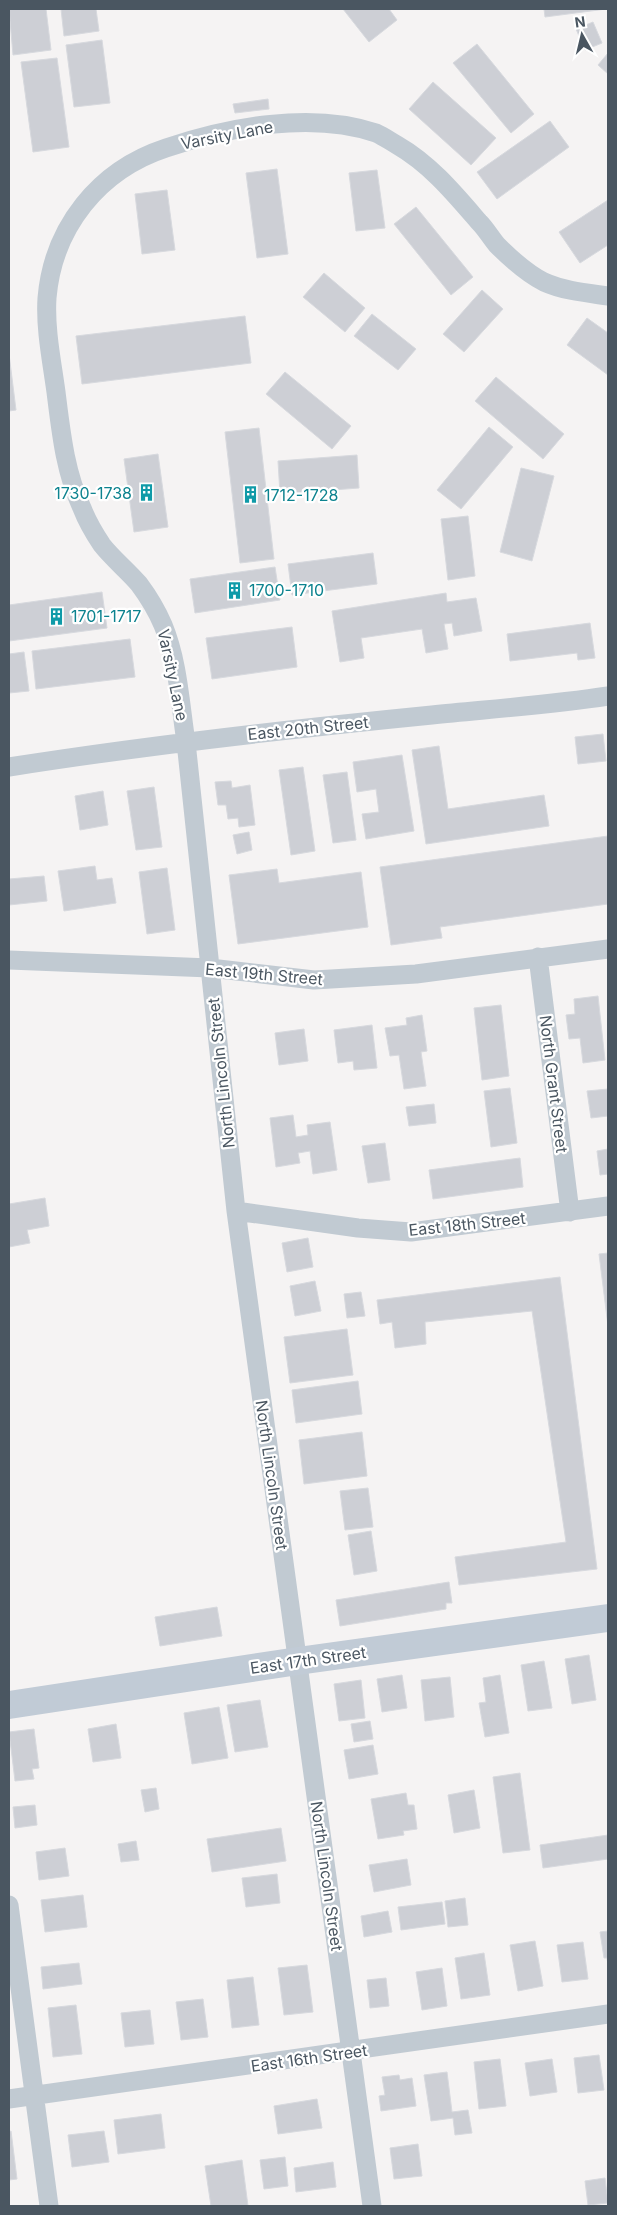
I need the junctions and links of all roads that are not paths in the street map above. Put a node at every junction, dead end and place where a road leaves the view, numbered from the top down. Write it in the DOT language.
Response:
graph roads {
  1 [pos="608,296"];
  2 [pos="608,696"];
  3 [pos="186,742"];
  4 [pos="9,767"];
  5 [pos="608,948"];
  6 [pos="538,957"];
  7 [pos="9,960"];
  8 [pos="210,968"];
  9 [pos="608,1206"];
  10 [pos="236,1211"];
  11 [pos="570,1212"];
  12 [pos="608,1618"];
  13 [pos="298,1661"];
  14 [pos="9,1705"];
  15 [pos="9,1905"];
  16 [pos="608,2014"];
  17 [pos="350,2052"];
  18 [pos="34,2096"];
  19 [pos="9,2099"];
  20 [pos="50,2206"];
  21 [pos="372,2206"];
  1 -- 3 [label="street, Varsity Lane"];
  2 -- 3 [label="street, East 20th Street"];
  3 -- 4 [label="street, East 20th Street"];
  3 -- 8 [label="street, North Lincoln Street"];
  5 -- 6 [label="street, East 19th Street"];
  6 -- 8 [label="street, East 19th Street"];
  6 -- 11 [label="street, North Grant Street"];
  7 -- 8 [label="street, East 19th Street"];
  8 -- 10 [label="street, North Lincoln Street"];
  9 -- 11 [label="street, East 18th Street"];
  10 -- 11 [label="street, East 18th Street"];
  10 -- 13 [label="street, North Lincoln Street"];
  12 -- 13 [label="main road, East 17th Street"];
  13 -- 14 [label="main road, East 17th Street"];
  13 -- 17 [label="street, North Lincoln Street"];
  15 -- 18 [label="street"];
  16 -- 17 [label="street, East 16th Street"];
  17 -- 18 [label="street, East 16th Street"];
  17 -- 21 [label="street, North Lincoln Street"];
  18 -- 19 [label="street, East 16th Street"];
  18 -- 20 [label="street"];
}
